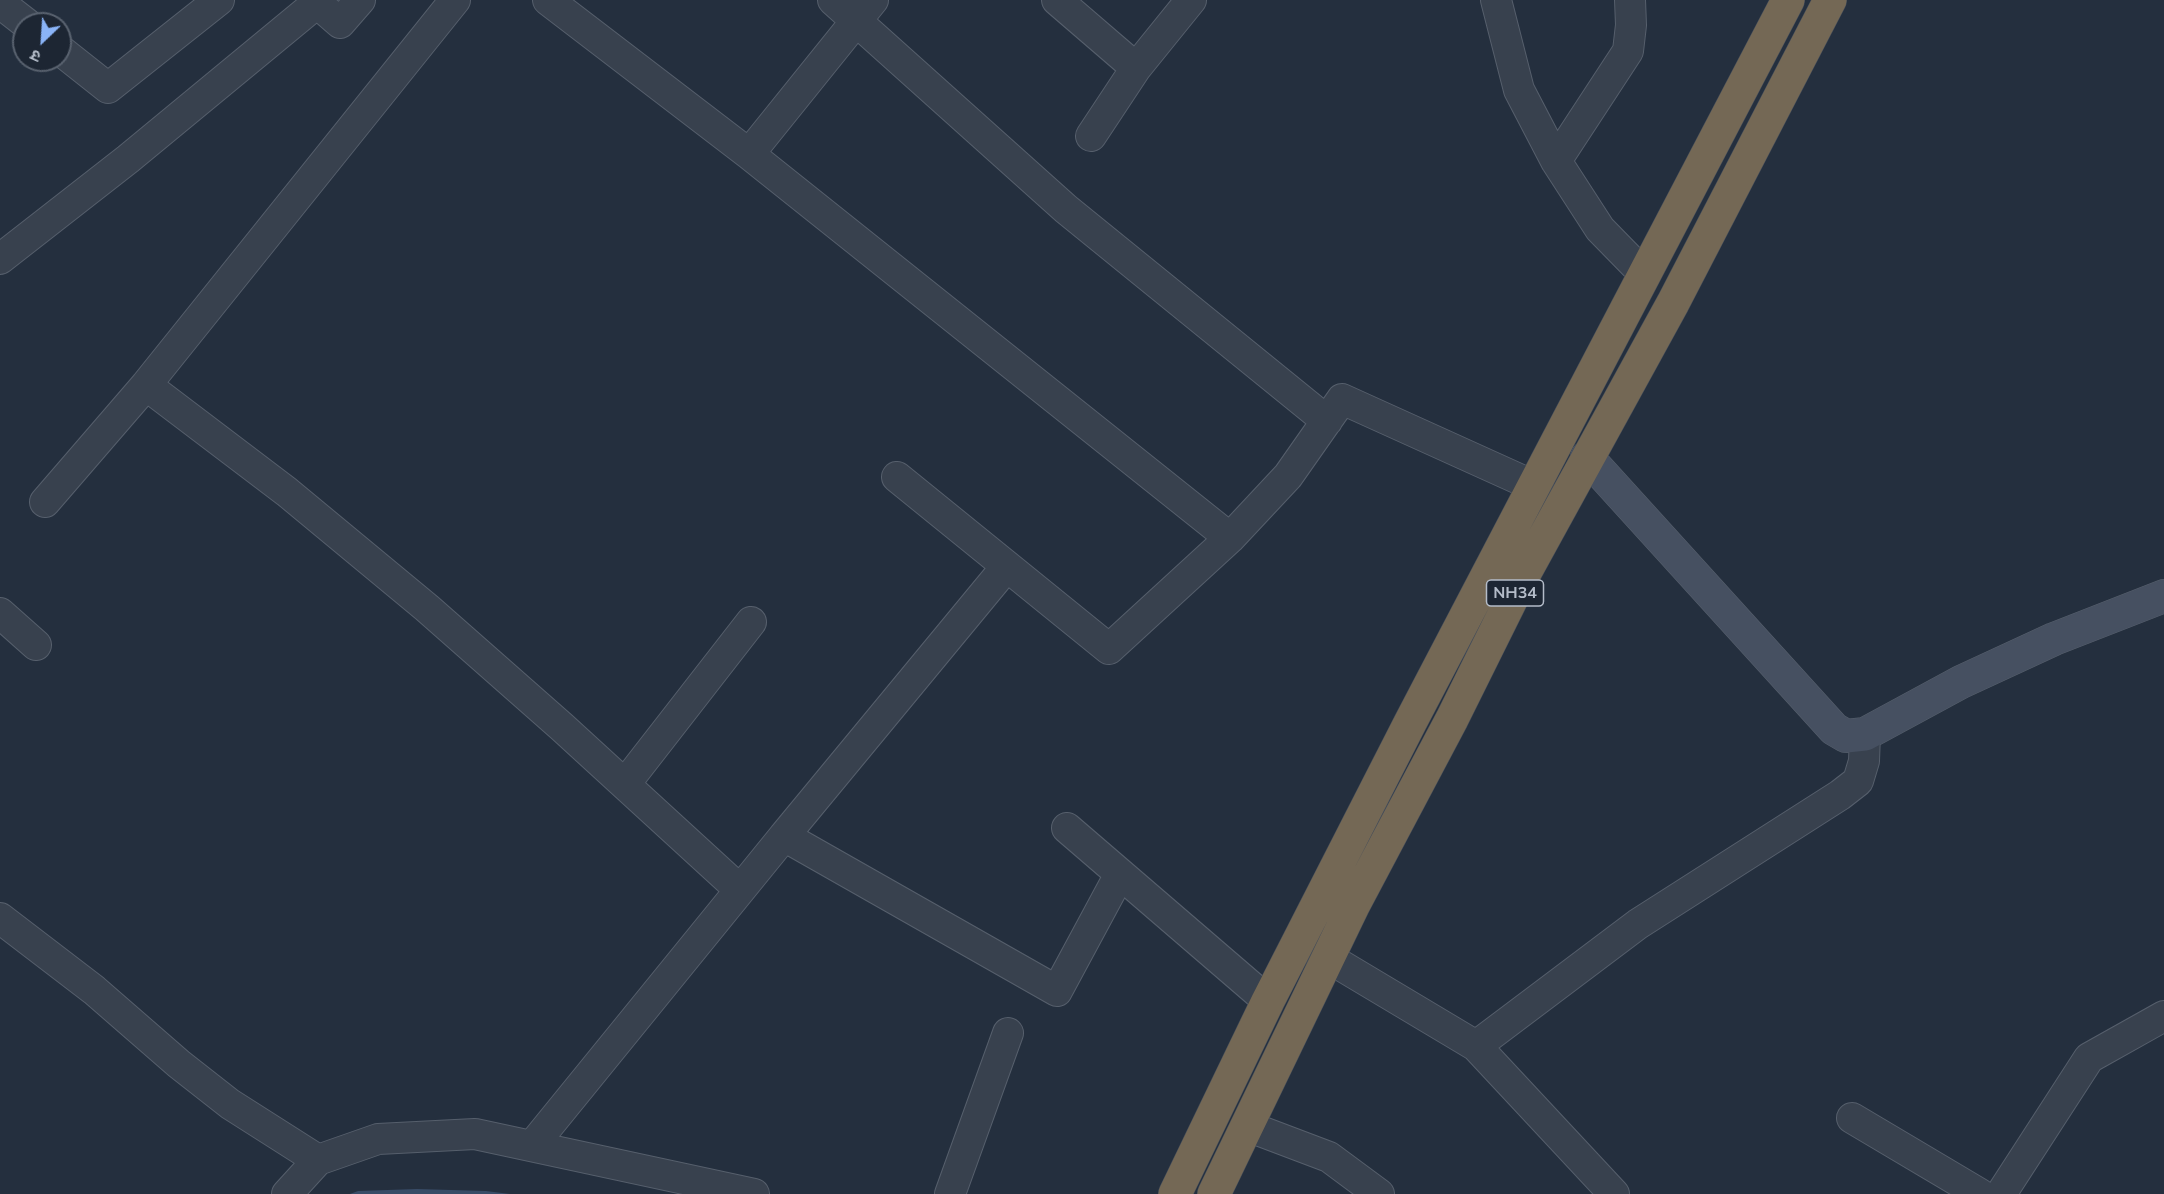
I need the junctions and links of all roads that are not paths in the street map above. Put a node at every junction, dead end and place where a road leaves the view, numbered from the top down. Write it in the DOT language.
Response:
graph roads {
  1 [pos="219,0"];
  2 [pos="360,0"];
  3 [pos="454,0"];
  4 [pos="548,0"];
  5 [pos="1057,0"];
  6 [pos="1191,0"];
  7 [pos="1497,0"];
  8 [pos="1630,0"];
  9 [pos="1788,0"];
  10 [pos="1830,0"];
  11 [pos="0,3"];
  12 [pos="853,7"];
  13 [pos="12,12"];
  14 [pos="72,60"];
  15 [pos="1136,68"];
  16 [pos="1091,136"];
  17 [pos="748,154"];
  18 [pos="1556,160"];
  19 [pos="0,260"];
  20 [pos="1645,275"];
  21 [pos="146,385"];
  22 [pos="1327,421"];
  23 [pos="1587,456"];
  24 [pos="897,477"];
  25 [pos="1532,485"];
  26 [pos="45,502"];
  27 [pos="1230,538"];
  28 [pos="1007,566"];
  29 [pos="2164,596"];
  30 [pos="0,613"];
  31 [pos="751,622"];
  32 [pos="36,645"];
  33 [pos="1865,734"];
  34 [pos="625,784"];
  35 [pos="1067,828"];
  36 [pos="784,836"];
  37 [pos="1120,874"];
  38 [pos="740,890"];
  39 [pos="0,918"];
  40 [pos="1328,957"];
  41 [pos="1268,1002"];
  42 [pos="2164,1016"];
  43 [pos="1008,1033"];
  44 [pos="1476,1046"];
  45 [pos="1852,1118"];
  46 [pos="1247,1126"];
  47 [pos="532,1146"];
  48 [pos="318,1160"];
  49 [pos="287,1194"];
  50 [pos="754,1194"];
  51 [pos="950,1194"];
  52 [pos="1175,1194"];
  53 [pos="1214,1194"];
  54 [pos="1379,1194"];
  55 [pos="1614,1194"];
  56 [pos="1980,1194"];
  57 [pos="2001,1194"];
  1 -- 14 [label="street"];
  2 -- 19 [label="street"];
  3 -- 21 [label="street"];
  4 -- 17 [label="street"];
  5 -- 15 [label="street"];
  6 -- 15 [label="street"];
  7 -- 18 [label="street"];
  8 -- 18 [label="street"];
  9 -- 20 [label="highway, NH34"];
  10 -- 23 [label="highway, NH34"];
  11 -- 13 [label="street"];
  12 -- 17 [label="street"];
  12 -- 22 [label="street"];
  15 -- 16 [label="street"];
  17 -- 27 [label="street"];
  18 -- 20 [label="street"];
  20 -- 25 [label="highway, NH34"];
  21 -- 26 [label="street"];
  21 -- 34 [label="street"];
  22 -- 25 [label="street"];
  22 -- 27 [label="street"];
  23 -- 33 [label="street"];
  23 -- 40 [label="highway, NH34"];
  24 -- 28 [label="street"];
  25 -- 41 [label="highway, NH34"];
  27 -- 28 [label="street"];
  28 -- 36 [label="street"];
  29 -- 33 [label="street"];
  30 -- 32 [label="street"];
  31 -- 34 [label="street"];
  33 -- 44 [label="street"];
  34 -- 38 [label="street"];
  35 -- 37 [label="street"];
  36 -- 37 [label="street"];
  36 -- 38 [label="street"];
  37 -- 41 [label="street"];
  38 -- 47 [label="street"];
  39 -- 48 [label="street"];
  40 -- 44 [label="street"];
  40 -- 46 [label="highway, NH34"];
  41 -- 52 [label="highway, NH34"];
  42 -- 57 [label="street"];
  43 -- 51 [label="street"];
  44 -- 55 [label="street"];
  45 -- 56 [label="street"];
  46 -- 53 [label="highway, NH34"];
  46 -- 54 [label="street"];
  47 -- 48 [label="street"];
  47 -- 50 [label="street"];
  48 -- 49 [label="street"];
}
